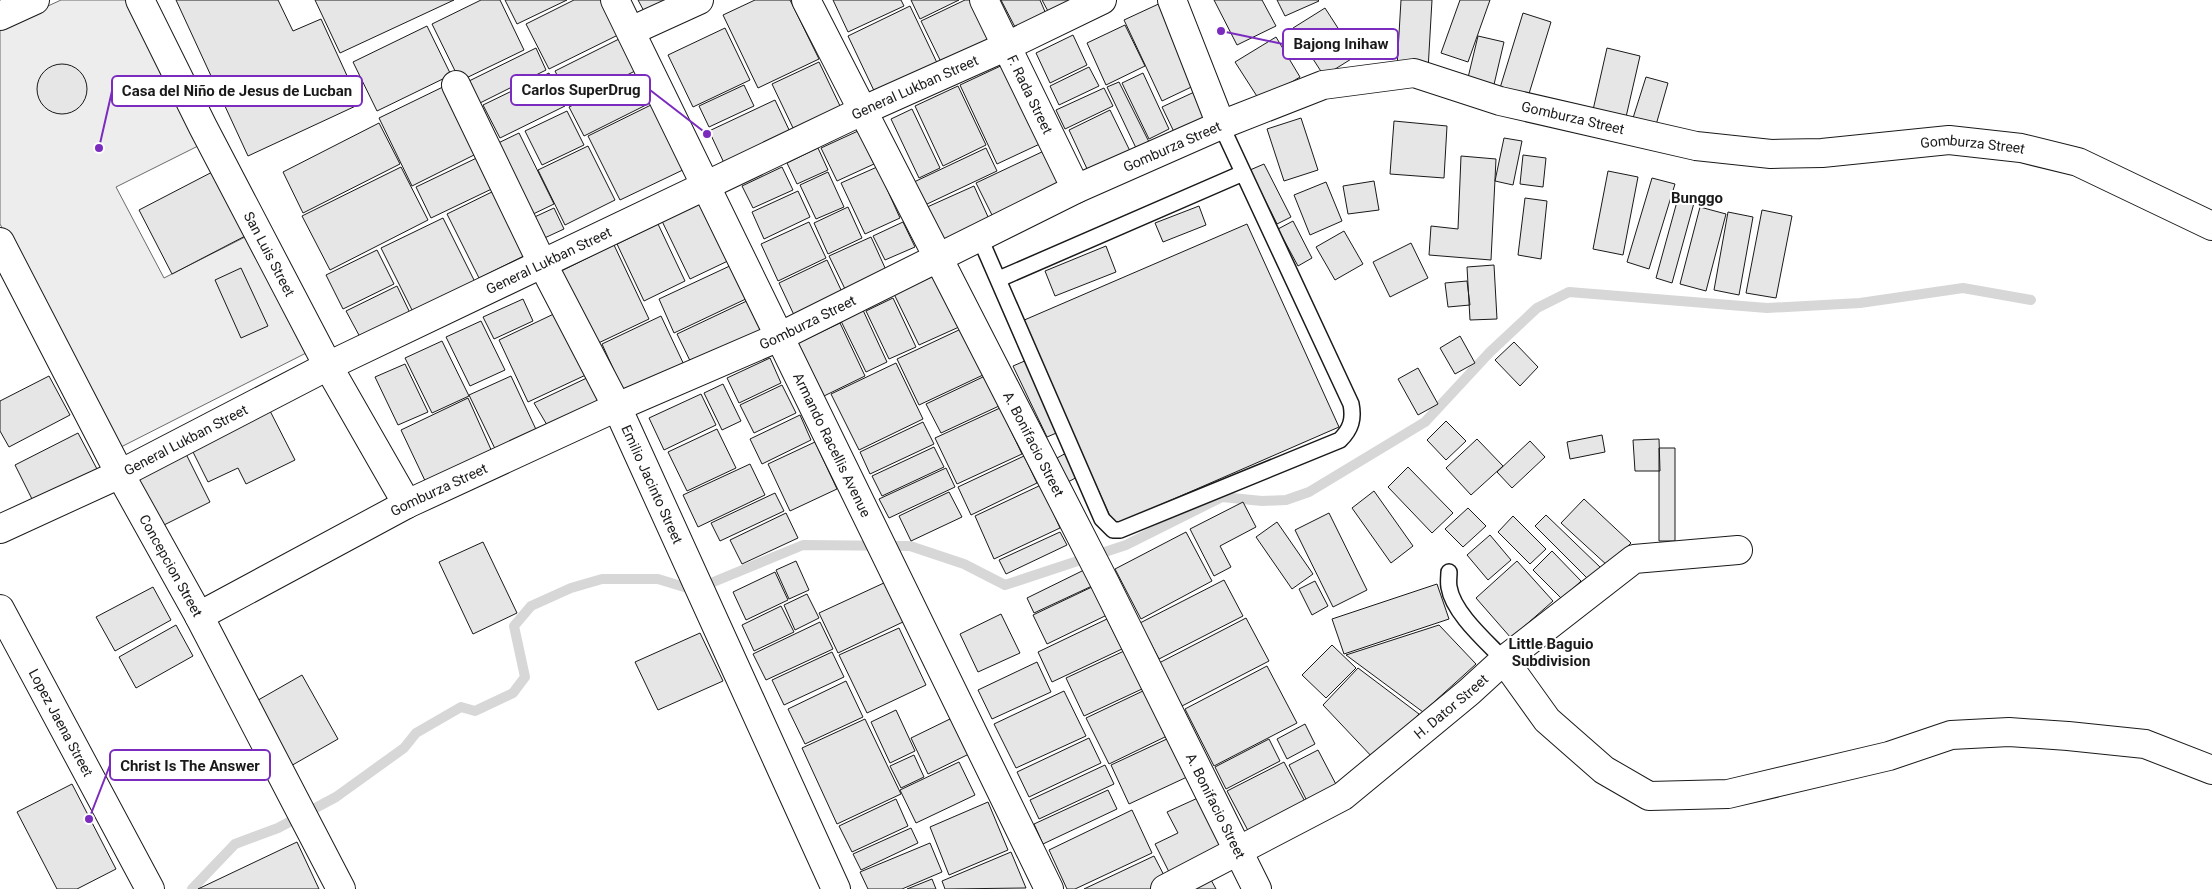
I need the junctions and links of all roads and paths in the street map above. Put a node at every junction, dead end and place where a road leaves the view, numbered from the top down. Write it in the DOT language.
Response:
graph roads {
  1 [pos="34,0"];
  2 [pos="140,0"];
  3 [pos="615,0"];
  4 [pos="699,0"];
  5 [pos="806,0"];
  6 [pos="984,0"];
  7 [pos="1102,0"];
  8 [pos="1172,0"];
  9 [pos="0,16"];
  10 [pos="631,31"];
  11 [pos="1006,47"];
  12 [pos="456,85"];
  13 [pos="864,110"];
  14 [pos="1221,125"];
  15 [pos="1243,173"];
  16 [pos="706,186"];
  17 [pos="1076,189"];
  18 [pos="2212,226"];
  19 [pos="979,236"];
  20 [pos="0,242"];
  21 [pos="938,257"];
  22 [pos="542,263"];
  23 [pos="999,278"];
  24 [pos="779,337"];
  25 [pos="328,366"];
  26 [pos="617,407"];
  27 [pos="120,474"];
  28 [pos="407,504"];
  29 [pos="0,529"];
  30 [pos="1738,550"];
  31 [pos="1449,572"];
  32 [pos="0,609"];
  33 [pos="200,616"];
  34 [pos="1504,660"];
  35 [pos="2212,770"];
  36 [pos="1239,852"];
  37 [pos="150,889"];
  38 [pos="341,889"];
  39 [pos="836,889"];
  40 [pos="1048,889"];
  41 [pos="1165,889"];
  42 [pos="1257,889"];
  1 -- 9 [label="street"];
  2 -- 25 [label="street, San Luis Street"];
  3 -- 10 [label="street, Armando Racellis Avenue"];
  4 -- 10 [label="street"];
  5 -- 13 [label="street, A. Bonifacio Street"];
  6 -- 11 [label="street, F. Rada Street"];
  7 -- 11 [label="street, General Lukban Street"];
  8 -- 14 [label="street"];
  10 -- 16 [label="street, Armando Racellis Avenue"];
  11 -- 13 [label="street, General Lukban Street"];
  11 -- 17 [label="street, F. Rada Street"];
  12 -- 22 [label="street, Emilio Jacinto Street"];
  13 -- 16 [label="street, General Lukban Street"];
  13 -- 21 [label="street, A. Bonifacio Street"];
  14 -- 15 [label="lane"];
  14 -- 17 [label="street, Gomburza Street"];
  14 -- 18 [label="street, Gomburza Street"];
  15 -- 23 [label="lane"];
  15 -- 23 [label="lane"];
  16 -- 22 [label="street, General Lukban Street"];
  16 -- 24 [label="street, Armando Racellis Avenue"];
  17 -- 19 [label="street, Gomburza Street"];
  19 -- 21 [label="street, Gomburza Street"];
  19 -- 23 [label="lane"];
  20 -- 27 [label="street, Concepcion Street"];
  21 -- 24 [label="street, Gomburza Street"];
  21 -- 36 [label="street, A. Bonifacio Street"];
  22 -- 25 [label="street, General Lukban Street"];
  22 -- 26 [label="street, Emilio Jacinto Street"];
  24 -- 26 [label="street, Gomburza Street"];
  24 -- 40 [label="street, Armando Racellis Avenue"];
  25 -- 27 [label="street, General Lukban Street"];
  25 -- 28 [label="street, San Luis Street"];
  26 -- 28 [label="street, Gomburza Street"];
  26 -- 39 [label="street, Emilio Jacinto Street"];
  27 -- 29 [label="street, General Lukban Street"];
  27 -- 33 [label="street, Concepcion Street"];
  28 -- 33 [label="street, Gomburza Street"];
  30 -- 34 [label="street, H. Dator Street"];
  31 -- 34 [label="lane"];
  32 -- 37 [label="street, Lopez Jaena Street"];
  33 -- 38 [label="street, Concepcion Street"];
  34 -- 35 [label="street"];
  34 -- 36 [label="street, H. Dator Street"];
  36 -- 41 [label="street, H. Dator Street"];
  36 -- 42 [label="street, A. Bonifacio Street"];
}
